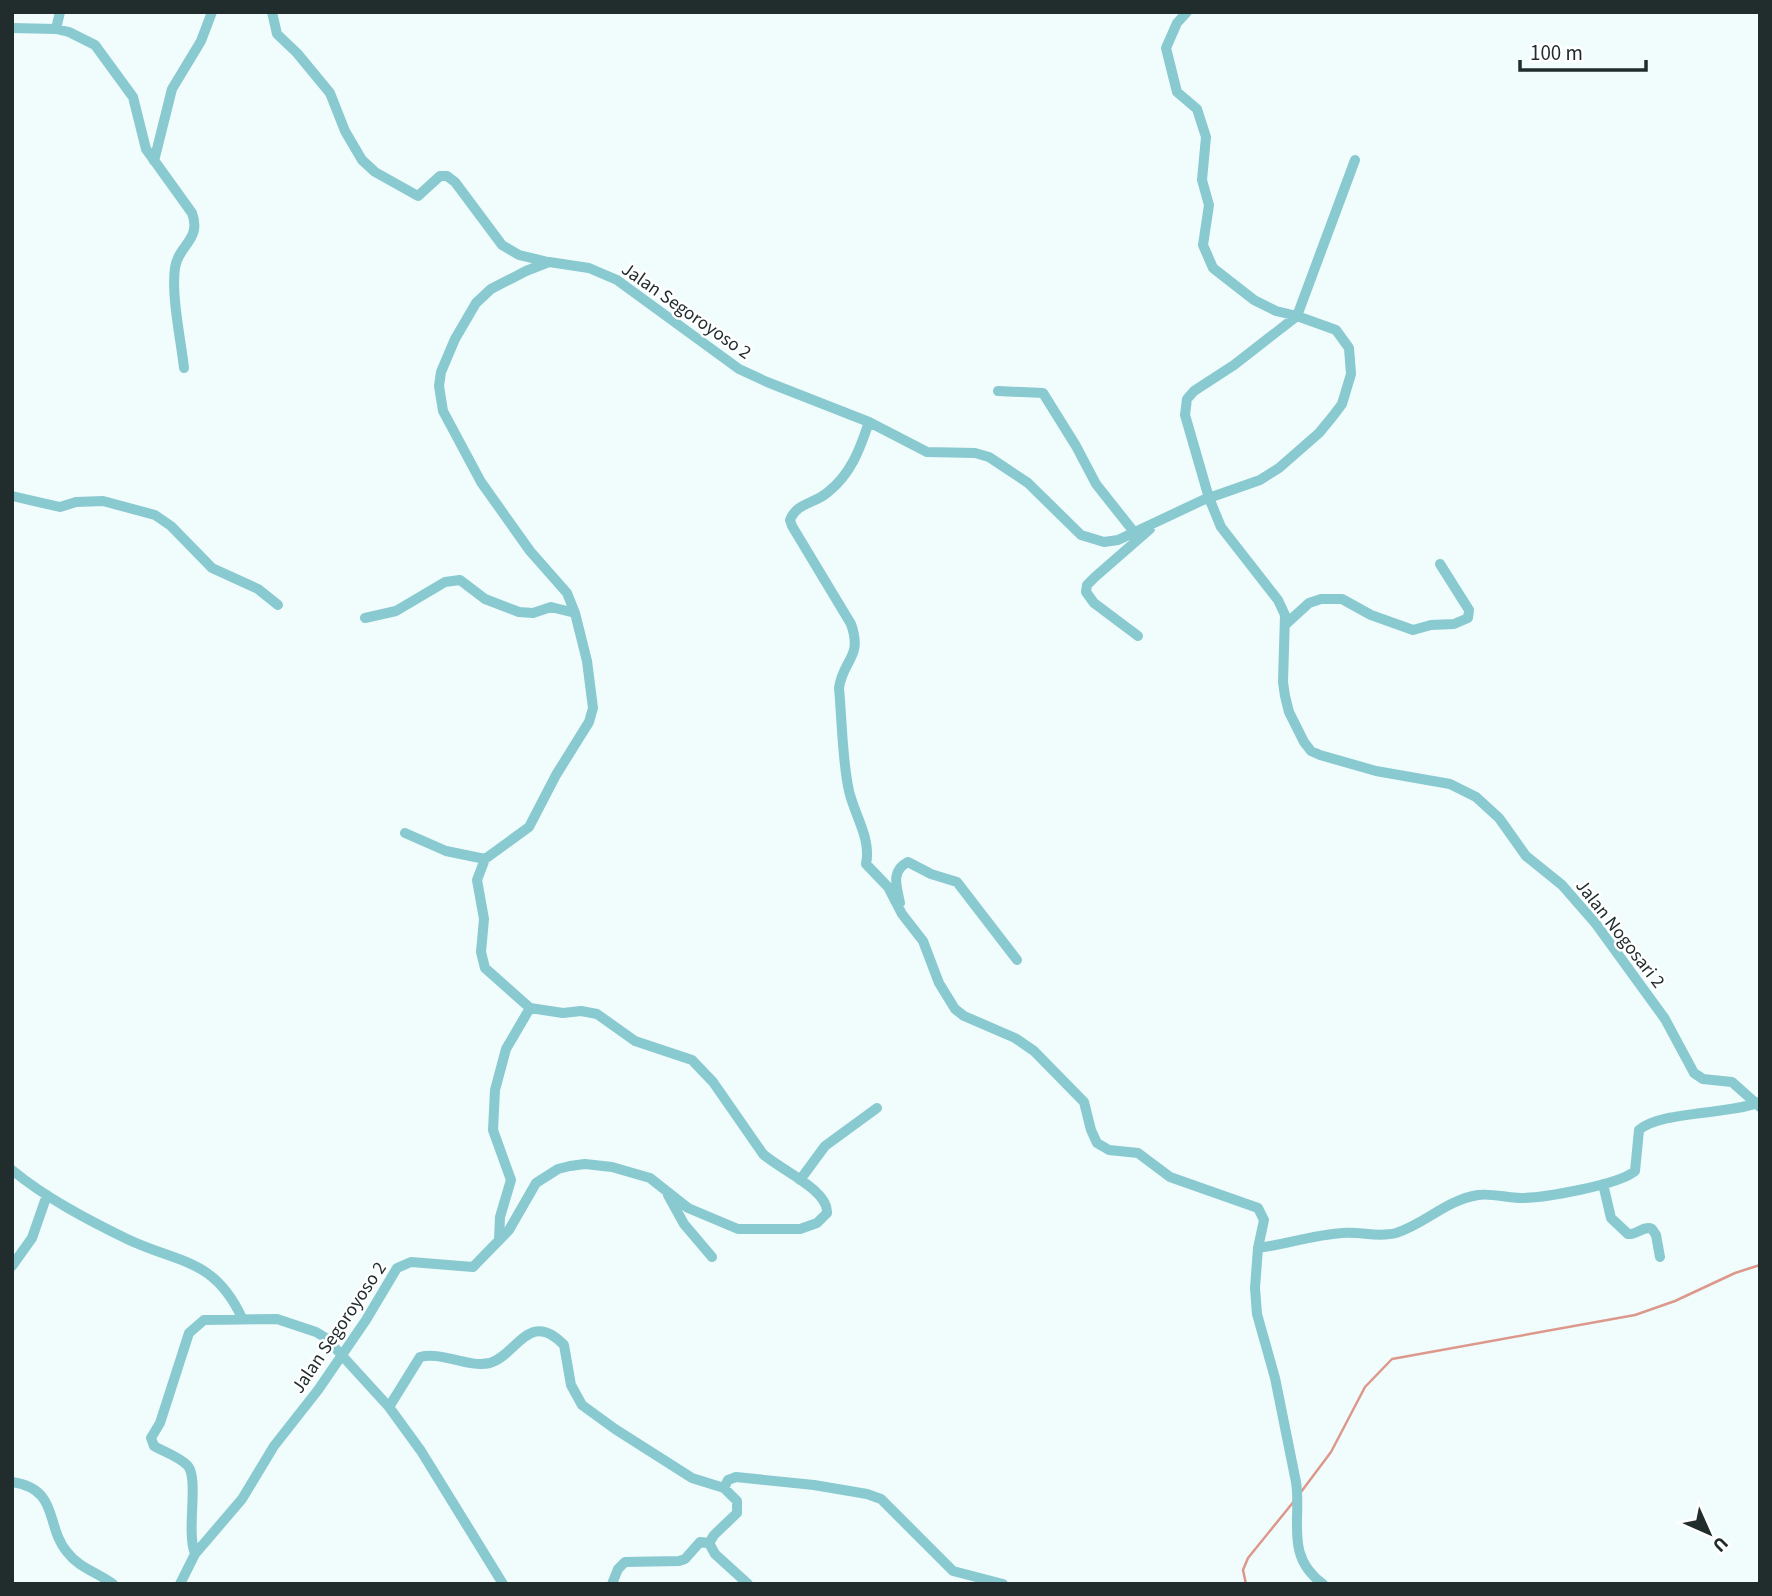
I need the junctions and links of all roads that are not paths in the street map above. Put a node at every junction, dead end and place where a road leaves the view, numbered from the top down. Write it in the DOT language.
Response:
graph roads {
  1 [pos="60,12"];
  2 [pos="212,12"];
  3 [pos="272,12"];
  4 [pos="1187,12"];
  5 [pos="12,28"];
  6 [pos="56,29"];
  7 [pos="1355,160"];
  8 [pos="154,162"];
  9 [pos="549,262"];
  10 [pos="1297,316"];
  11 [pos="184,369"];
  12 [pos="998,391"];
  13 [pos="869,422"];
  14 [pos="12,496"];
  15 [pos="1209,498"];
  16 [pos="1161,520"];
  17 [pos="1134,533"];
  18 [pos="1440,564"];
  19 [pos="278,605"];
  20 [pos="575,613"];
  21 [pos="366,618"];
  22 [pos="1286,624"];
  23 [pos="1138,636"];
  24 [pos="405,833"];
  25 [pos="485,859"];
  26 [pos="902,914"];
  27 [pos="1017,960"];
  28 [pos="530,1008"];
  29 [pos="1759,1104"];
  30 [pos="877,1108"];
  31 [pos="12,1170"];
  32 [pos="800,1180"];
  33 [pos="1603,1184"];
  34 [pos="665,1189"];
  35 [pos="47,1195"];
  36 [pos="499,1240"];
  37 [pos="1258,1248"];
  38 [pos="1660,1256"];
  39 [pos="712,1257"];
  40 [pos="12,1266"];
  41 [pos="242,1318"];
  42 [pos="342,1356"];
  43 [pos="389,1407"];
  44 [pos="12,1482"];
  45 [pos="724,1488"];
  46 [pos="709,1543"];
  47 [pos="195,1554"];
  48 [pos="1316,1582"];
  49 [pos="113,1584"];
  50 [pos="180,1584"];
  51 [pos="503,1584"];
  52 [pos="612,1584"];
  53 [pos="748,1584"];
  54 [pos="1003,1584"];
  1 -- 6 [label="street"];
  2 -- 8 [label="street"];
  3 -- 9 [label="street, Jalan Segoroyoso 2"];
  4 -- 10 [label="street, Jalan Segoroyoso 2"];
  5 -- 6 [label="street"];
  6 -- 8 [label="street"];
  7 -- 10 [label="street"];
  8 -- 11 [label="street"];
  9 -- 13 [label="street, Jalan Segoroyoso 2"];
  9 -- 20 [label="street"];
  10 -- 15 [label="street, Jalan Nogosari 2"];
  10 -- 15 [label="street, Jalan Segoroyoso 2"];
  12 -- 17 [label="street"];
  13 -- 17 [label="street, Jalan Segoroyoso 2"];
  13 -- 26 [label="street"];
  14 -- 19 [label="street"];
  15 -- 16 [label="street, Jalan Segoroyoso 2"];
  15 -- 22 [label="street, Jalan Nogosari 2"];
  16 -- 17 [label="street, Jalan Segoroyoso 2"];
  16 -- 23 [label="street"];
  18 -- 22 [label="street"];
  20 -- 21 [label="street"];
  20 -- 25 [label="street"];
  22 -- 29 [label="street, Jalan Nogosari 2"];
  24 -- 25 [label="street"];
  25 -- 28 [label="street"];
  26 -- 27 [label="street"];
  26 -- 37 [label="street"];
  28 -- 32 [label="street, Jalan Segoroyoso 2"];
  28 -- 36 [label="street"];
  29 -- 33 [label="street"];
  30 -- 32 [label="street"];
  31 -- 35 [label="street"];
  32 -- 34 [label="street, Jalan Segoroyoso 2"];
  33 -- 37 [label="street"];
  33 -- 38 [label="street"];
  34 -- 36 [label="street, Jalan Segoroyoso 2"];
  34 -- 39 [label="street"];
  35 -- 40 [label="street"];
  35 -- 41 [label="street"];
  36 -- 42 [label="street, Jalan Segoroyoso 2"];
  37 -- 48 [label="street"];
  41 -- 42 [label="street"];
  41 -- 47 [label="street"];
  42 -- 43 [label="street"];
  42 -- 47 [label="street, Jalan Segoroyoso 2"];
  43 -- 45 [label="street"];
  43 -- 51 [label="street"];
  44 -- 49 [label="street"];
  45 -- 46 [label="street"];
  45 -- 54 [label="street"];
  46 -- 52 [label="street"];
  46 -- 53 [label="street"];
  47 -- 50 [label="street, Jalan Segoroyoso 2"];
}
